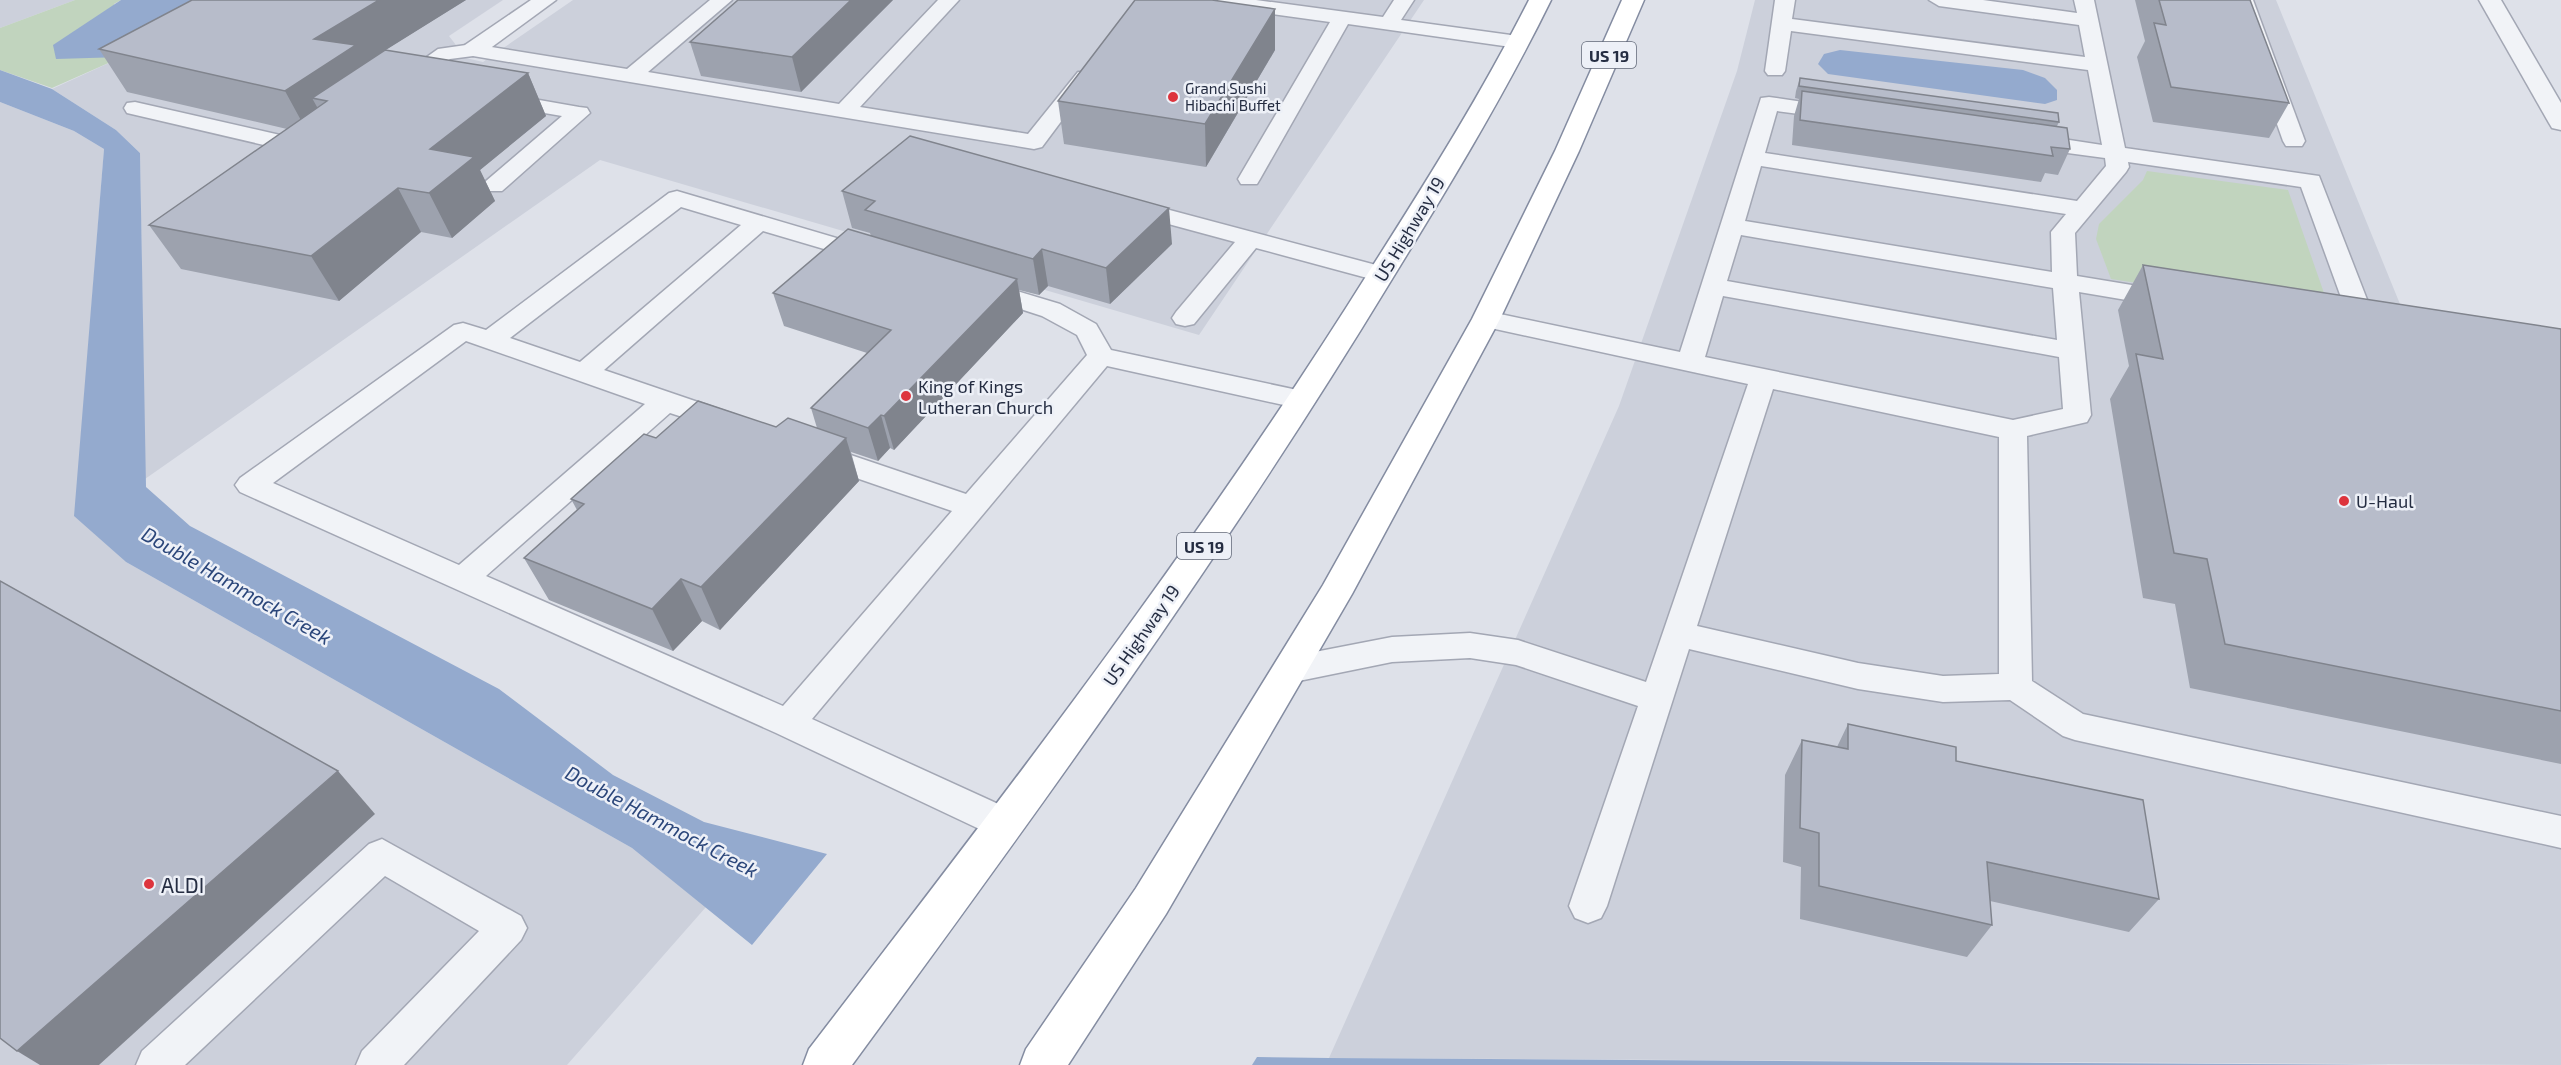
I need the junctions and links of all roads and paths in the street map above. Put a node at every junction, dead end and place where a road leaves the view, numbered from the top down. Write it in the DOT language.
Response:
graph roads {
  1 [pos="545,0"];
  2 [pos="722,0"];
  3 [pos="949,0"];
  4 [pos="1214,0"];
  5 [pos="1404,0"];
  6 [pos="1540,0"];
  7 [pos="1633,0"];
  8 [pos="1785,0"];
  9 [pos="1939,0"];
  10 [pos="2243,0"];
  11 [pos="2490,0"];
  12 [pos="2086,10"];
  13 [pos="1342,18"];
  14 [pos="1388,24"];
  15 [pos="1782,24"];
  16 [pos="1518,42"];
  17 [pos="473,50"];
  18 [pos="1100,56"];
  19 [pos="2097,65"];
  20 [pos="1775,71"];
  21 [pos="631,76"];
  22 [pos="403,82"];
  23 [pos="426,86"];
  24 [pos="384,95"];
  25 [pos="485,96"];
  26 [pos="135,108"];
  27 [pos="844,111"];
  28 [pos="1861,117"];
  29 [pos="2561,123"];
  30 [pos="327,135"];
  31 [pos="2011,138"];
  32 [pos="2294,141"];
  33 [pos="308,148"];
  34 [pos="2114,153"];
  35 [pos="1753,158"];
  36 [pos="288,162"];
  37 [pos="1249,179"];
  38 [pos="494,186"];
  39 [pos="1107,200"];
  40 [pos="2082,209"];
  41 [pos="759,222"];
  42 [pos="1732,226"];
  43 [pos="1250,239"];
  44 [pos="893,262"];
  45 [pos="1382,274"];
  46 [pos="2065,282"];
  47 [pos="961,283"];
  48 [pos="1713,286"];
  49 [pos="2193,303"];
  50 [pos="1185,318"];
  51 [pos="1486,319"];
  52 [pos="2367,333"];
  53 [pos="490,340"];
  54 [pos="2072,351"];
  55 [pos="1101,356"];
  56 [pos="1690,362"];
  57 [pos="584,373"];
  58 [pos="1763,378"];
  59 [pos="1302,400"];
  60 [pos="666,401"];
  61 [pos="2013,430"];
  62 [pos="753,432"];
  63 [pos="797,447"];
  64 [pos="972,507"];
  65 [pos="463,579"];
  66 [pos="1677,634"];
  67 [pos="1289,670"];
  68 [pos="2016,687"];
  69 [pos="1657,699"];
  70 [pos="788,723"];
  71 [pos="1005,824"];
  72 [pos="2561,832"];
  73 [pos="1588,906"];
  74 [pos="156,1065"];
  75 [pos="376,1065"];
  76 [pos="825,1065"];
  77 [pos="1042,1065"];
  1 -- 17 [label="street"];
  2 -- 21 [label="lane"];
  3 -- 27 [label="lane"];
  4 -- 13 [label="lane"];
  5 -- 14 [label="lane"];
  6 -- 16 [label="highway, US Highway 19 / US 19"];
  7 -- 51 [label="highway, US 19"];
  8 -- 15 [label="lane"];
  9 -- 12 [label="lane"];
  10 -- 32 [label="lane"];
  11 -- 29 [label="street"];
  12 -- 19 [label="lane"];
  13 -- 14 [label="lane"];
  13 -- 37 [label="lane"];
  14 -- 16 [label="lane"];
  15 -- 19 [label="lane"];
  15 -- 20 [label="lane"];
  16 -- 45 [label="highway, US Highway 19 / US 19"];
  17 -- 21 [label="lane"];
  17 -- 22 [label="lane"];
  18 -- 27 [label="lane"];
  19 -- 34 [label="lane"];
  21 -- 27 [label="lane"];
  22 -- 23 [label="lane"];
  22 -- 24 [label="lane"];
  25 -- 38 [label="lane"];
  26 -- 33 [label="lane"];
  28 -- 35 [label="lane"];
  30 -- 33 [label="lane"];
  31 -- 34 [label="lane"];
  33 -- 36 [label="lane"];
  34 -- 40 [label="lane"];
  34 -- 52 [label="lane"];
  35 -- 40 [label="lane"];
  35 -- 42 [label="lane"];
  39 -- 43 [label="lane"];
  40 -- 46 [label="lane"];
  41 -- 44 [label="lane"];
  41 -- 53 [label="lane"];
  41 -- 57 [label="lane"];
  42 -- 46 [label="lane"];
  42 -- 48 [label="lane"];
  43 -- 45 [label="lane"];
  43 -- 50 [label="lane"];
  45 -- 59 [label="highway, US Highway 19 / US 19"];
  46 -- 49 [label="lane"];
  46 -- 54 [label="lane"];
  47 -- 55 [label="lane"];
  48 -- 54 [label="lane"];
  48 -- 56 [label="lane"];
  51 -- 56 [label="lane"];
  51 -- 67 [label="highway, US 19"];
  53 -- 57 [label="lane"];
  53 -- 65 [label="lane"];
  54 -- 61 [label="lane"];
  55 -- 59 [label="lane"];
  55 -- 64 [label="lane"];
  56 -- 58 [label="lane"];
  57 -- 60 [label="lane"];
  58 -- 61 [label="lane"];
  58 -- 66 [label="lane"];
  59 -- 71 [label="highway, US Highway 19 / US 19"];
  60 -- 62 [label="lane"];
  60 -- 65 [label="lane"];
  61 -- 68 [label="lane"];
  63 -- 64 [label="lane"];
  64 -- 70 [label="lane"];
  65 -- 70 [label="lane"];
  66 -- 68 [label="lane"];
  66 -- 69 [label="lane"];
  67 -- 69 [label="lane"];
  67 -- 77 [label="highway, US 19"];
  68 -- 72 [label="lane"];
  69 -- 73 [label="lane"];
  70 -- 71 [label="lane"];
  71 -- 76 [label="highway, US Highway 19 / US 19"];
  74 -- 75 [label="lane"];
}
